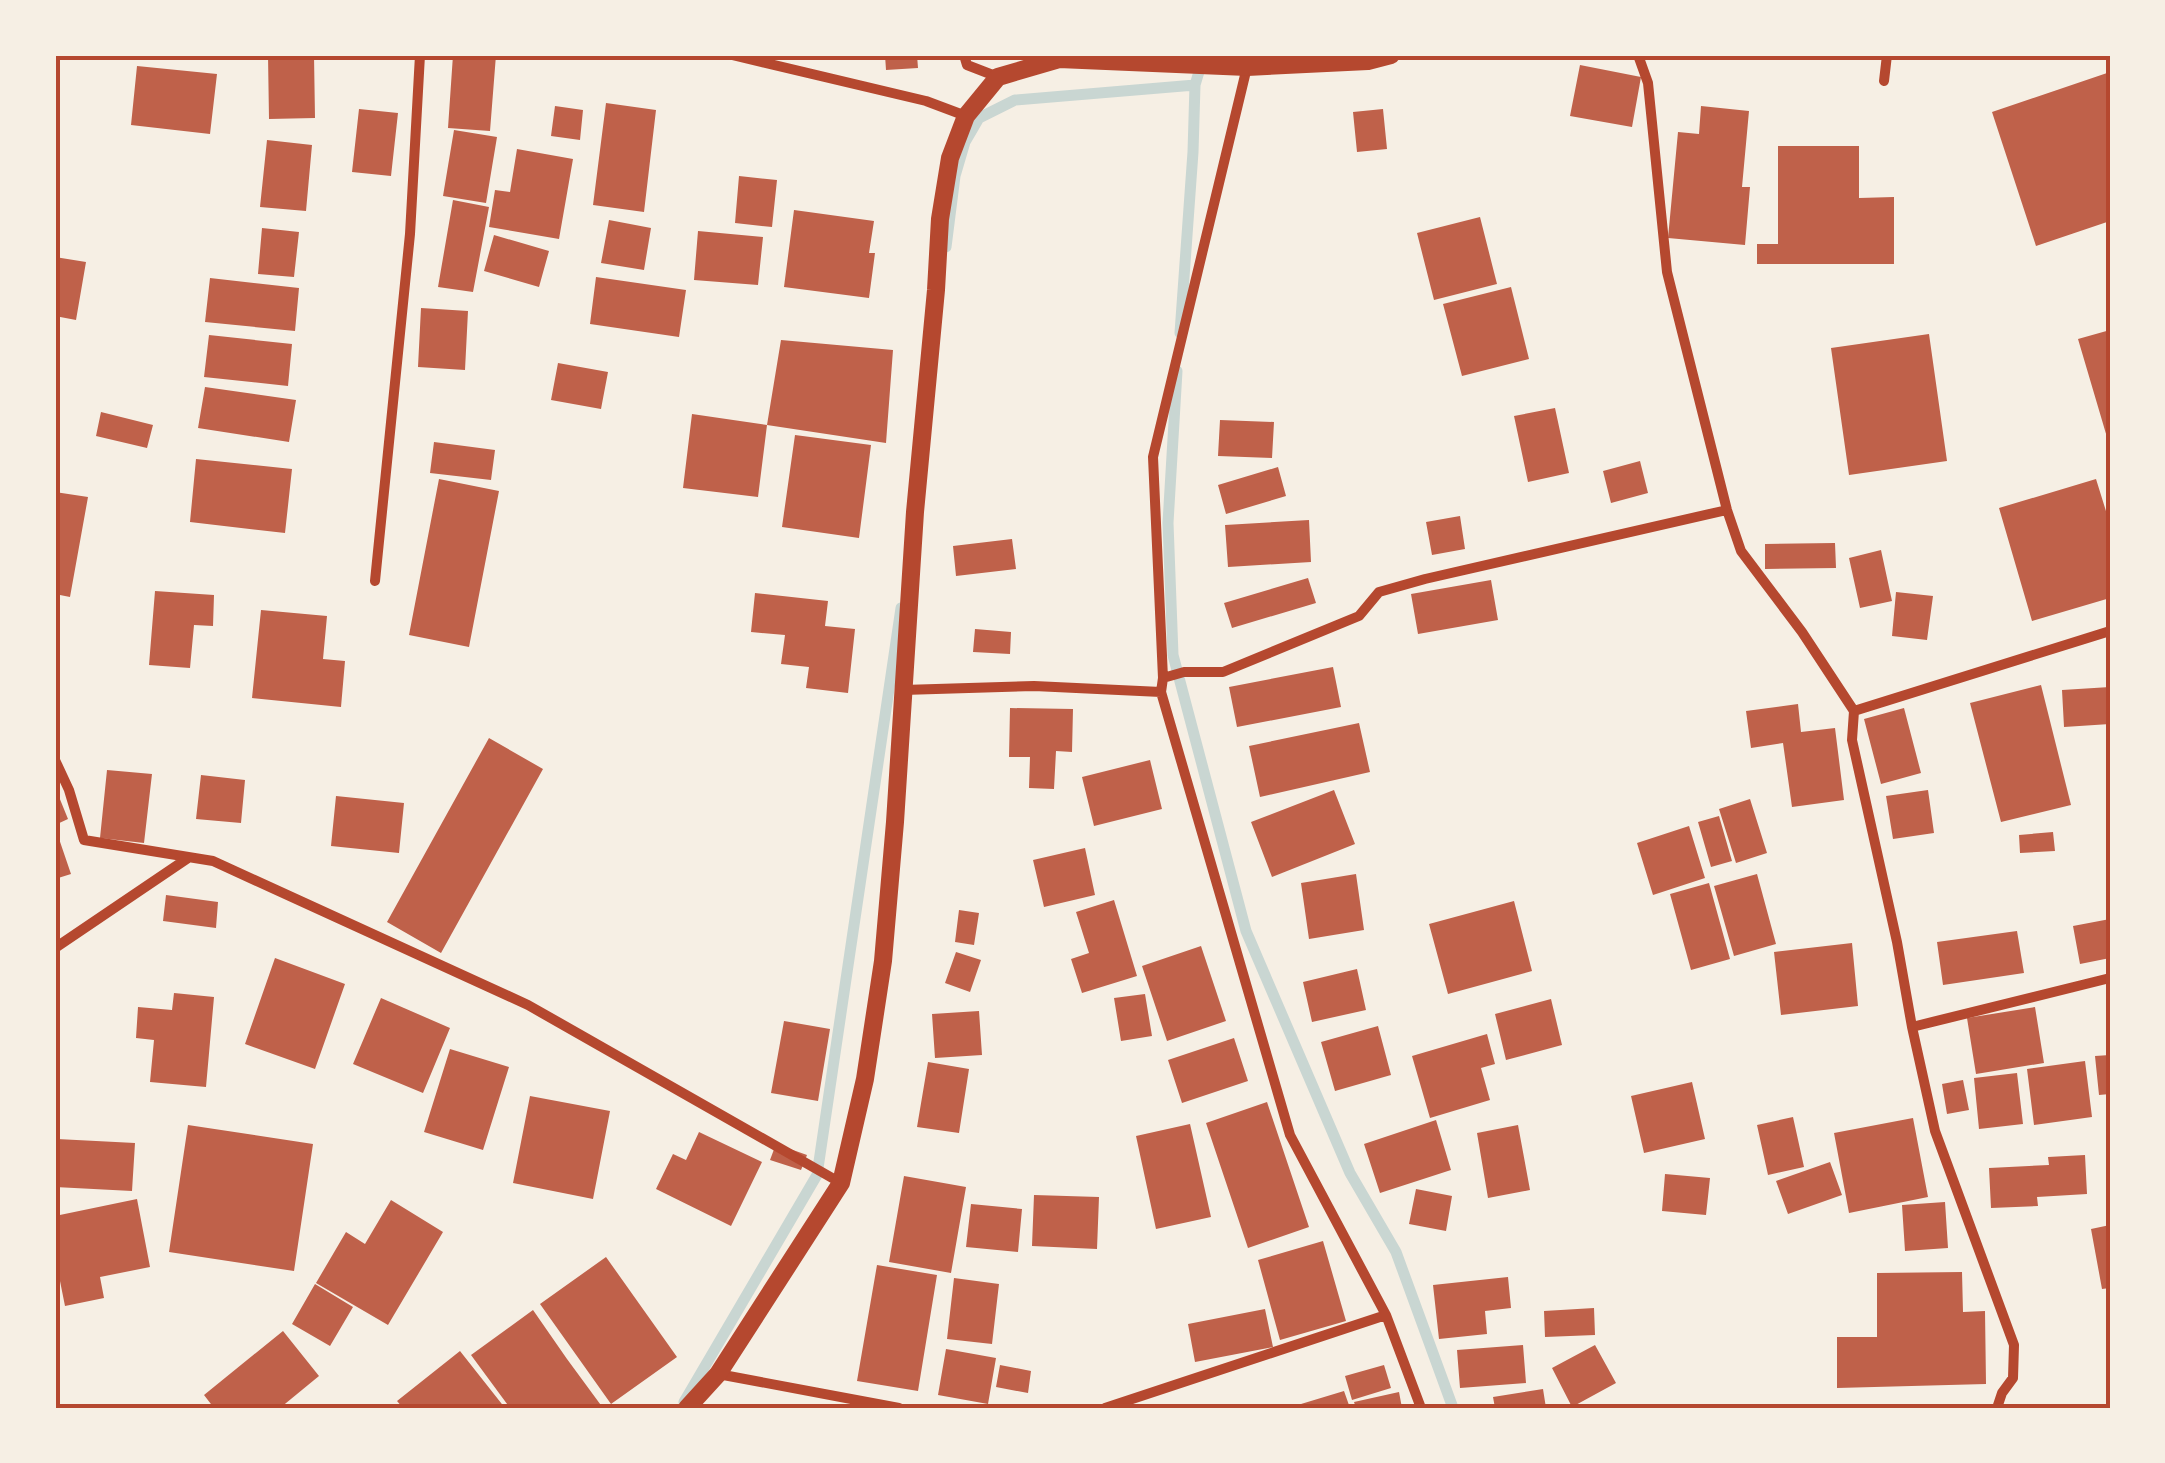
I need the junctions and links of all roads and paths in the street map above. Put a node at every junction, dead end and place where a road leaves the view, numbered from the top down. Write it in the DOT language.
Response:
graph roads {
  1 [pos="420,55"];
  2 [pos="732,55"];
  3 [pos="964,55"];
  4 [pos="1392,55"];
  5 [pos="1638,55"];
  6 [pos="1887,55"];
  7 [pos="1369,58"];
  8 [pos="1247,67"];
  9 [pos="998,77"];
  10 [pos="1884,81"];
  11 [pos="966,116"];
  12 [pos="1727,510"];
  13 [pos="374,581"];
  14 [pos="2110,631"];
  15 [pos="1163,678"];
  16 [pos="903,690"];
  17 [pos="1161,692"];
  18 [pos="1854,712"];
  19 [pos="55,760"];
  20 [pos="188,857"];
  21 [pos="55,948"];
  22 [pos="2110,978"];
  23 [pos="1912,1027"];
  24 [pos="841,1182"];
  25 [pos="1386,1315"];
  26 [pos="718,1374"];
  27 [pos="687,1408"];
  28 [pos="898,1408"];
  29 [pos="1106,1408"];
  30 [pos="1420,1408"];
  31 [pos="1997,1408"];
  1 -- 13 [label="street"];
  2 -- 11 [label="street"];
  3 -- 9 [label="street"];
  4 -- 7 [label="street"];
  5 -- 12 [label="street"];
  6 -- 10 [label="street"];
  7 -- 8 [label="street"];
  8 -- 9 [label="street"];
  8 -- 15 [label="street"];
  9 -- 11 [label="street"];
  11 -- 16 [label="street"];
  12 -- 15 [label="street"];
  12 -- 18 [label="street"];
  14 -- 18 [label="street"];
  15 -- 17 [label="street"];
  16 -- 17 [label="street"];
  16 -- 24 [label="street"];
  17 -- 25 [label="street"];
  18 -- 23 [label="street"];
  19 -- 20 [label="street"];
  20 -- 21 [label="street"];
  20 -- 24 [label="street"];
  22 -- 23 [label="street"];
  23 -- 31 [label="street"];
  24 -- 26 [label="street"];
  25 -- 29 [label="street"];
  25 -- 30 [label="street"];
  26 -- 27 [label="street"];
  26 -- 28 [label="street"];
}
